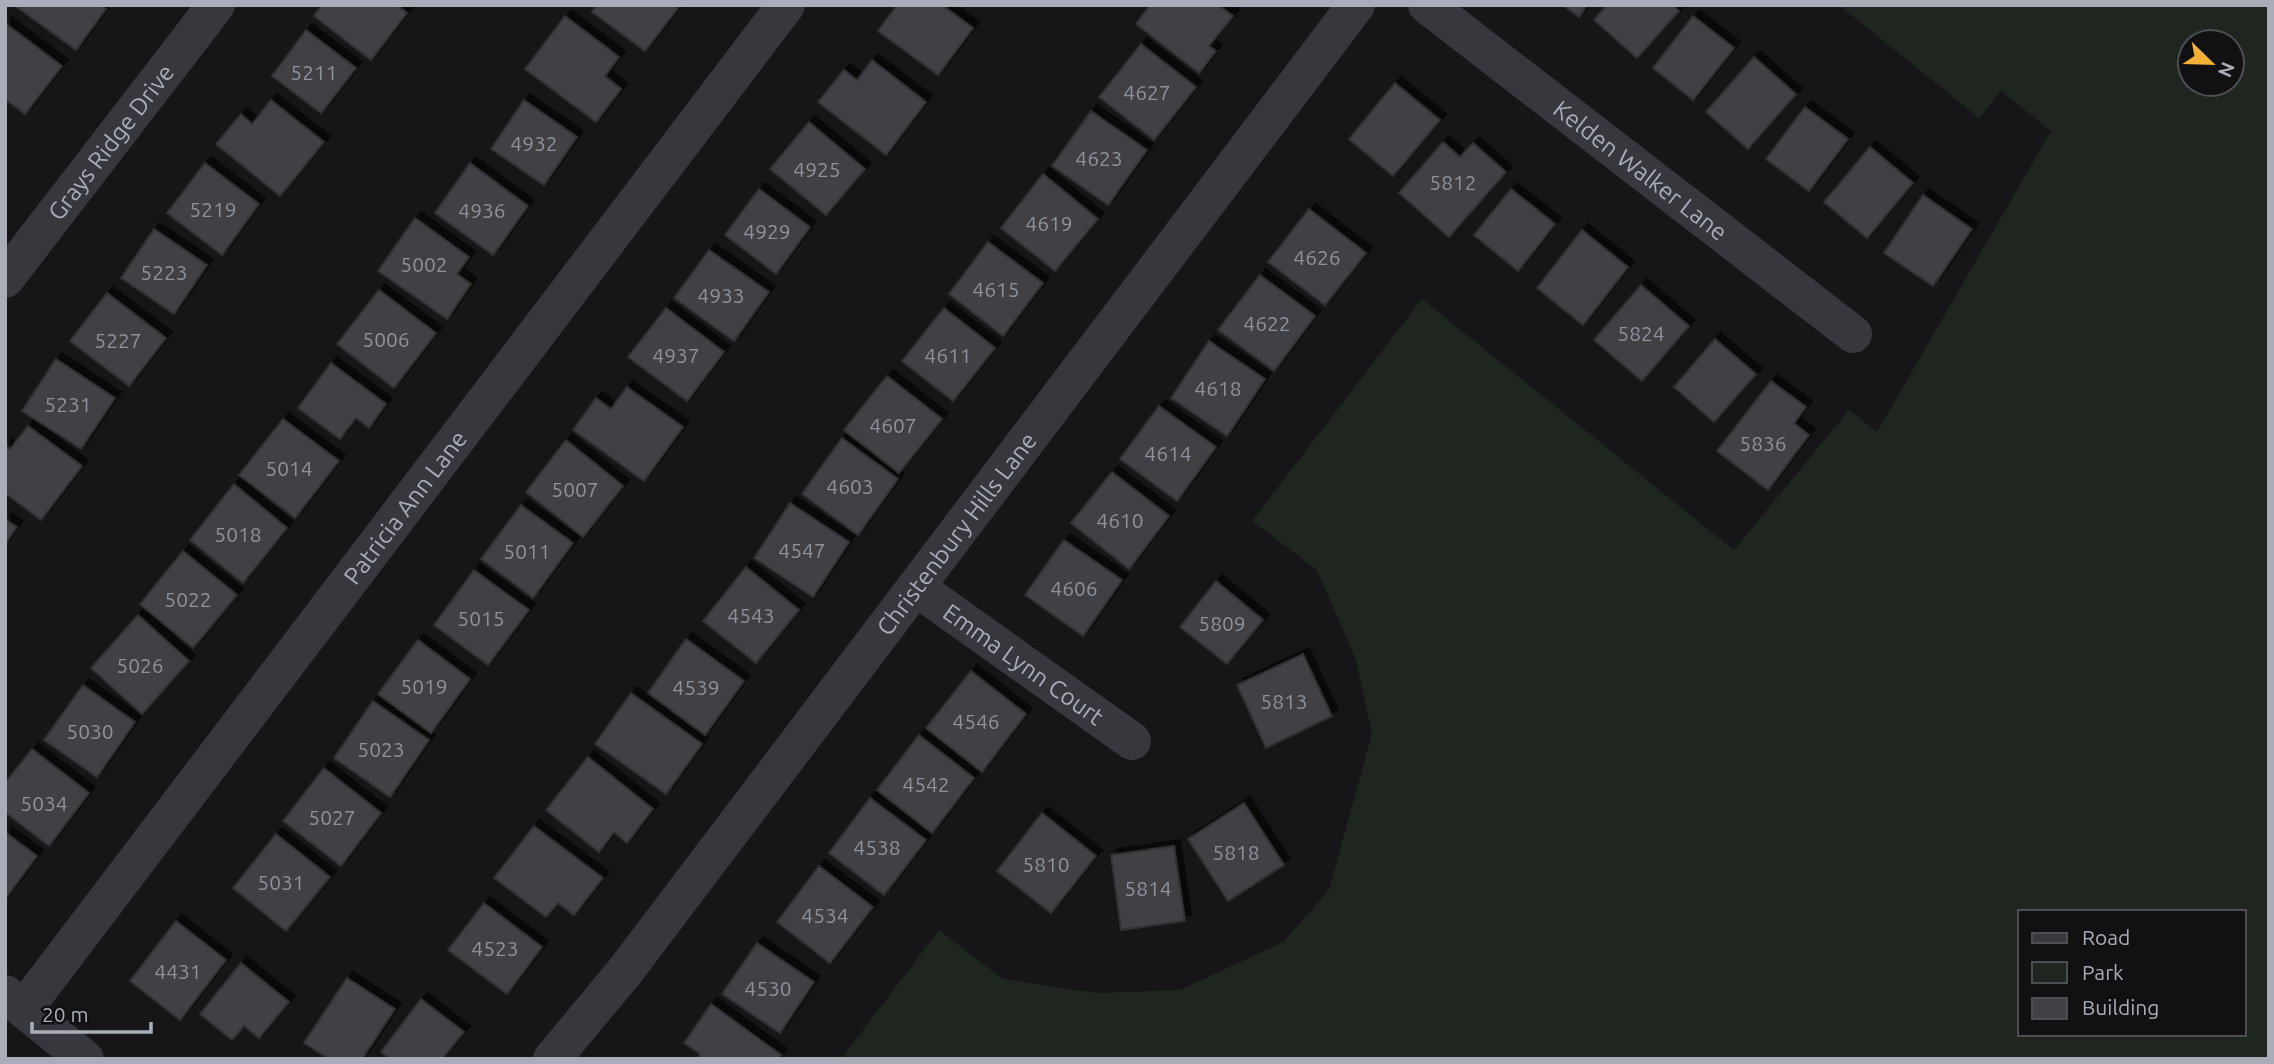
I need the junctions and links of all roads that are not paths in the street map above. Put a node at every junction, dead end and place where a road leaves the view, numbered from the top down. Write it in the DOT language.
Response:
graph roads {
  1 [pos="216,5"];
  2 [pos="786,5"];
  3 [pos="1356,5"];
  4 [pos="1427,5"];
  5 [pos="5,279"];
  6 [pos="1853,334"];
  7 [pos="918,588"];
  8 [pos="1132,741"];
  9 [pos="14,1002"];
  10 [pos="85,1059"];
  11 [pos="552,1059"];
  1 -- 5 [label="street, Grays Ridge Drive"];
  2 -- 9 [label="street, Patricia Ann Lane"];
  3 -- 7 [label="street, Christenbury Hills Lane"];
  4 -- 6 [label="street, Kelden Walker Lane"];
  7 -- 8 [label="street, Emma Lynn Court"];
  7 -- 11 [label="street, Christenbury Hills Lane"];
  9 -- 10 [label="street"];
}
